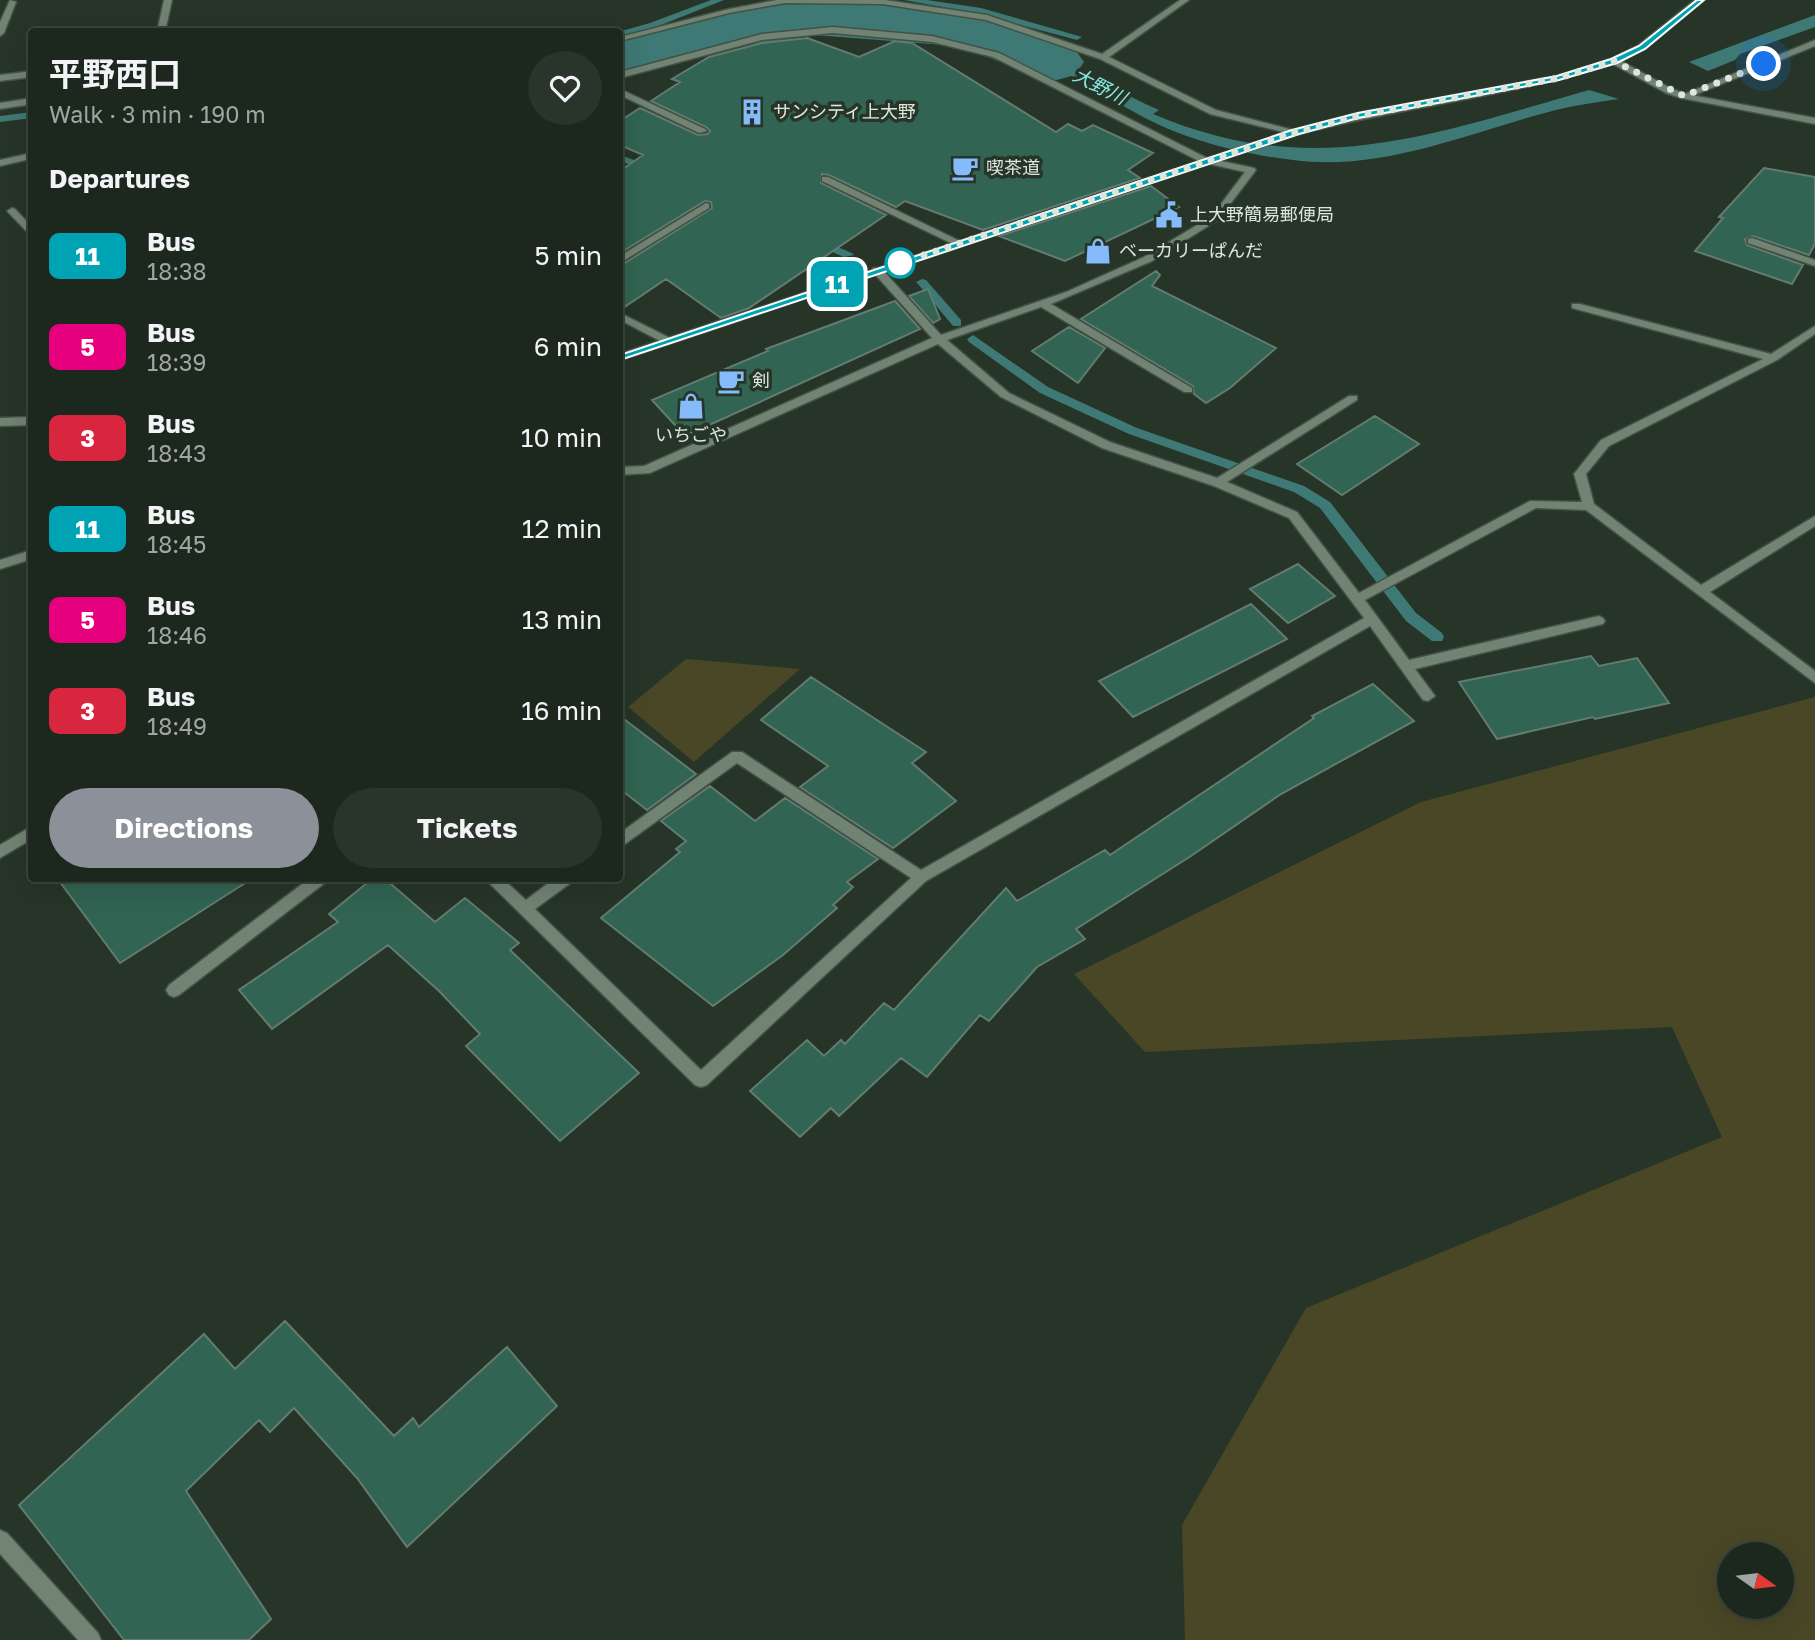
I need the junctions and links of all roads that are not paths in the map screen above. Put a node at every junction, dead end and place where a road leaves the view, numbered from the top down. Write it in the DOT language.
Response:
graph roads {
  1 [pos="167,0"];
  2 [pos="1185,0"];
  3 [pos="1700,0"];
  4 [pos="784,1"];
  5 [pos="12,2"];
  6 [pos="162,28"];
  7 [pos="0,33"];
  8 [pos="623,38"];
  9 [pos="1815,43"];
  10 [pos="1103,57"];
  11 [pos="1614,61"];
  12 [pos="28,74"];
  13 [pos="623,74"];
  14 [pos="0,78"];
  15 [pos="623,93"];
  16 [pos="1684,96"];
  17 [pos="28,102"];
  18 [pos="0,106"];
  19 [pos="1815,121"];
  20 [pos="702,131"];
  21 [pos="1296,132"];
  22 [pos="27,158"];
  23 [pos="1204,160"];
  24 [pos="0,163"];
  25 [pos="825,179"];
  26 [pos="706,206"];
  27 [pos="12,211"];
  28 [pos="28,229"];
  29 [pos="1752,241"];
  30 [pos="961,244"];
  31 [pos="623,258"];
  32 [pos="1815,263"];
  33 [pos="877,270"];
  34 [pos="1042,304"];
  35 [pos="1576,306"];
  36 [pos="623,318"];
  37 [pos="1815,329"];
  38 [pos="939,339"];
  39 [pos="668,341"];
  40 [pos="623,356"];
  41 [pos="1773,358"];
  42 [pos="1188,390"];
  43 [pos="1353,398"];
  44 [pos="28,421"];
  45 [pos="0,422"];
  46 [pos="623,471"];
  47 [pos="1218,483"];
  48 [pos="1589,506"];
  49 [pos="1815,520"];
  50 [pos="28,555"];
  51 [pos="0,565"];
  52 [pos="1703,590"];
  53 [pos="1357,599"];
  54 [pos="1373,619"];
  55 [pos="1599,621"];
  56 [pos="1406,666"];
  57 [pos="1815,678"];
  58 [pos="1428,696"];
  59 [pos="28,834"];
  60 [pos="623,838"];
  61 [pos="0,852"];
  62 [pos="921,877"];
  63 [pos="316,882"];
  64 [pos="496,882"];
  65 [pos="561,882"];
  66 [pos="525,908"];
  67 [pos="174,990"];
  68 [pos="0,1540"];
  69 [pos="90,1640"];
  1 -- 6 [label="street"];
  2 -- 10 [label="street"];
  3 -- 11 [label="street"];
  4 -- 8 [label="street"];
  4 -- 10 [label="street"];
  5 -- 7 [label="street"];
  9 -- 16 [label="street"];
  10 -- 21 [label="street"];
  11 -- 16 [label="street"];
  11 -- 21 [label="street"];
  12 -- 14 [label="street"];
  13 -- 23 [label="street"];
  15 -- 20 [label="street"];
  16 -- 19 [label="street"];
  17 -- 18 [label="street"];
  21 -- 23 [label="street"];
  22 -- 24 [label="street"];
  23 -- 30 [label="street"];
  23 -- 34 [label="street"];
  25 -- 30 [label="street"];
  26 -- 31 [label="street"];
  27 -- 28 [label="street"];
  29 -- 32 [label="street"];
  30 -- 33 [label="street"];
  33 -- 38 [label="street"];
  33 -- 39 [label="street"];
  34 -- 38 [label="street"];
  34 -- 42 [label="street"];
  35 -- 41 [label="street"];
  36 -- 39 [label="street"];
  37 -- 41 [label="street"];
  38 -- 46 [label="street"];
  38 -- 47 [label="street"];
  39 -- 40 [label="street"];
  41 -- 48 [label="street"];
  43 -- 47 [label="street"];
  44 -- 45 [label="street"];
  47 -- 53 [label="street"];
  48 -- 52 [label="street"];
  48 -- 53 [label="street"];
  49 -- 52 [label="street"];
  50 -- 51 [label="street"];
  52 -- 57 [label="street"];
  53 -- 54 [label="street"];
  54 -- 56 [label="street"];
  54 -- 62 [label="street"];
  55 -- 56 [label="street"];
  56 -- 58 [label="street"];
  59 -- 61 [label="street"];
  60 -- 62 [label="street"];
  62 -- 66 [label="street"];
  63 -- 67 [label="street"];
  64 -- 66 [label="street"];
  65 -- 66 [label="street"];
  68 -- 69 [label="street"];
}
